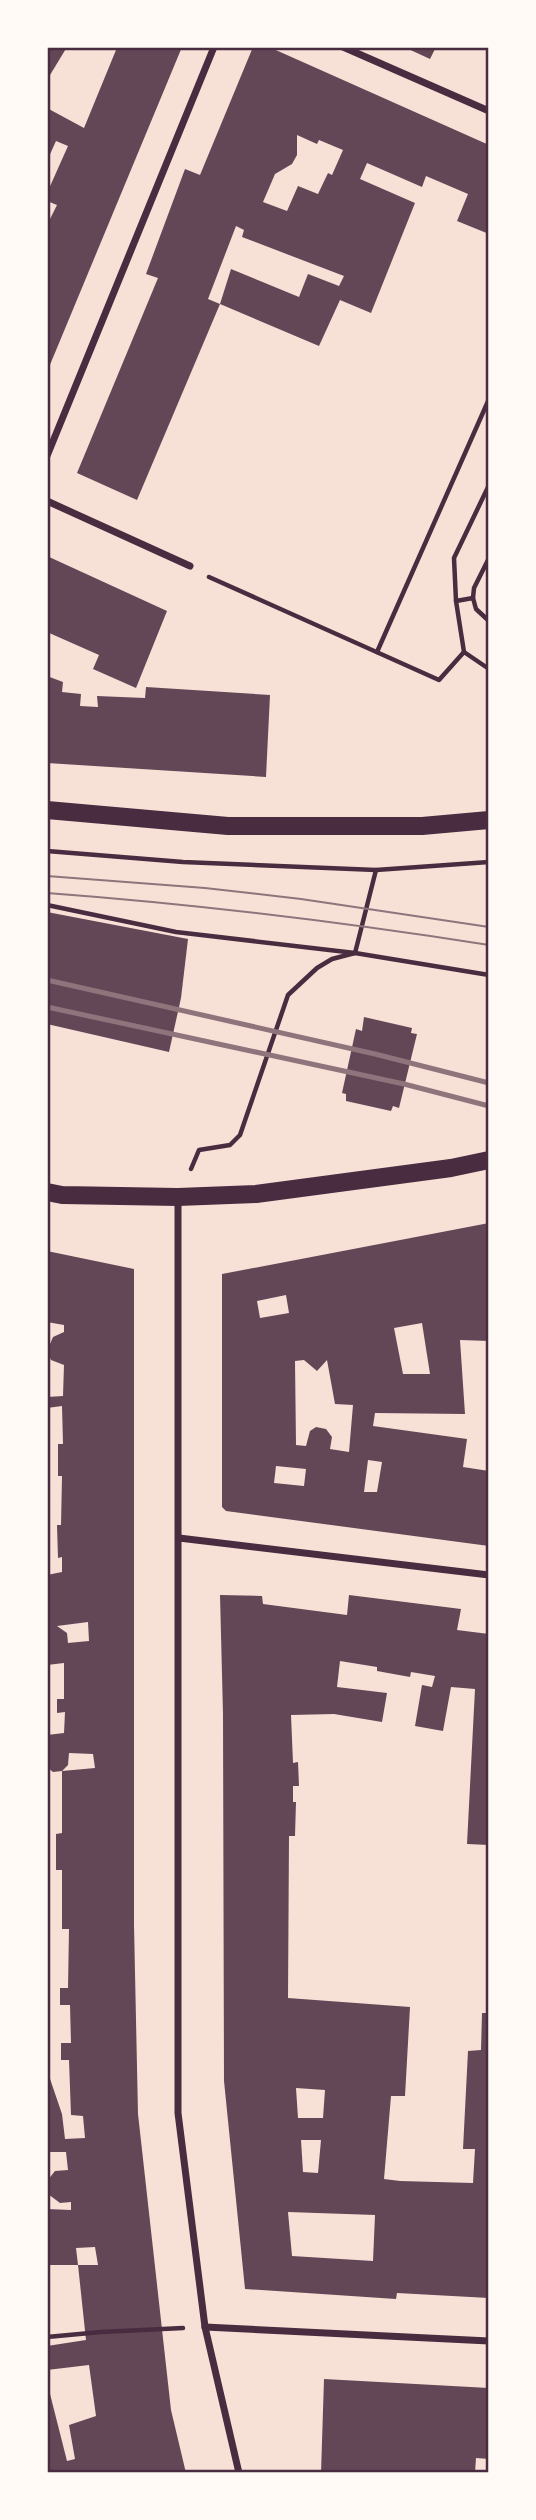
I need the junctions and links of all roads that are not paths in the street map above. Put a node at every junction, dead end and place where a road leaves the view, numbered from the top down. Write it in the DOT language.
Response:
graph roads {
  1 [pos="214,47"];
  2 [pos="343,47"];
  3 [pos="489,111"];
  4 [pos="47,456"];
  5 [pos="47,501"];
  6 [pos="190,566"];
  7 [pos="47,810"];
  8 [pos="489,820"];
  9 [pos="489,1160"];
  10 [pos="47,1192"];
  11 [pos="178,1198"];
  12 [pos="179,1538"];
  13 [pos="489,1576"];
  14 [pos="205,2327"];
  15 [pos="489,2341"];
  16 [pos="239,2473"];
  1 -- 4 [label="street"];
  2 -- 3 [label="street"];
  5 -- 6 [label="street"];
  7 -- 8 [label="main road"];
  9 -- 11 [label="main road"];
  10 -- 11 [label="main road"];
  11 -- 12 [label="street"];
  12 -- 13 [label="street"];
  12 -- 14 [label="street"];
  14 -- 15 [label="street"];
  14 -- 16 [label="street"];
}
